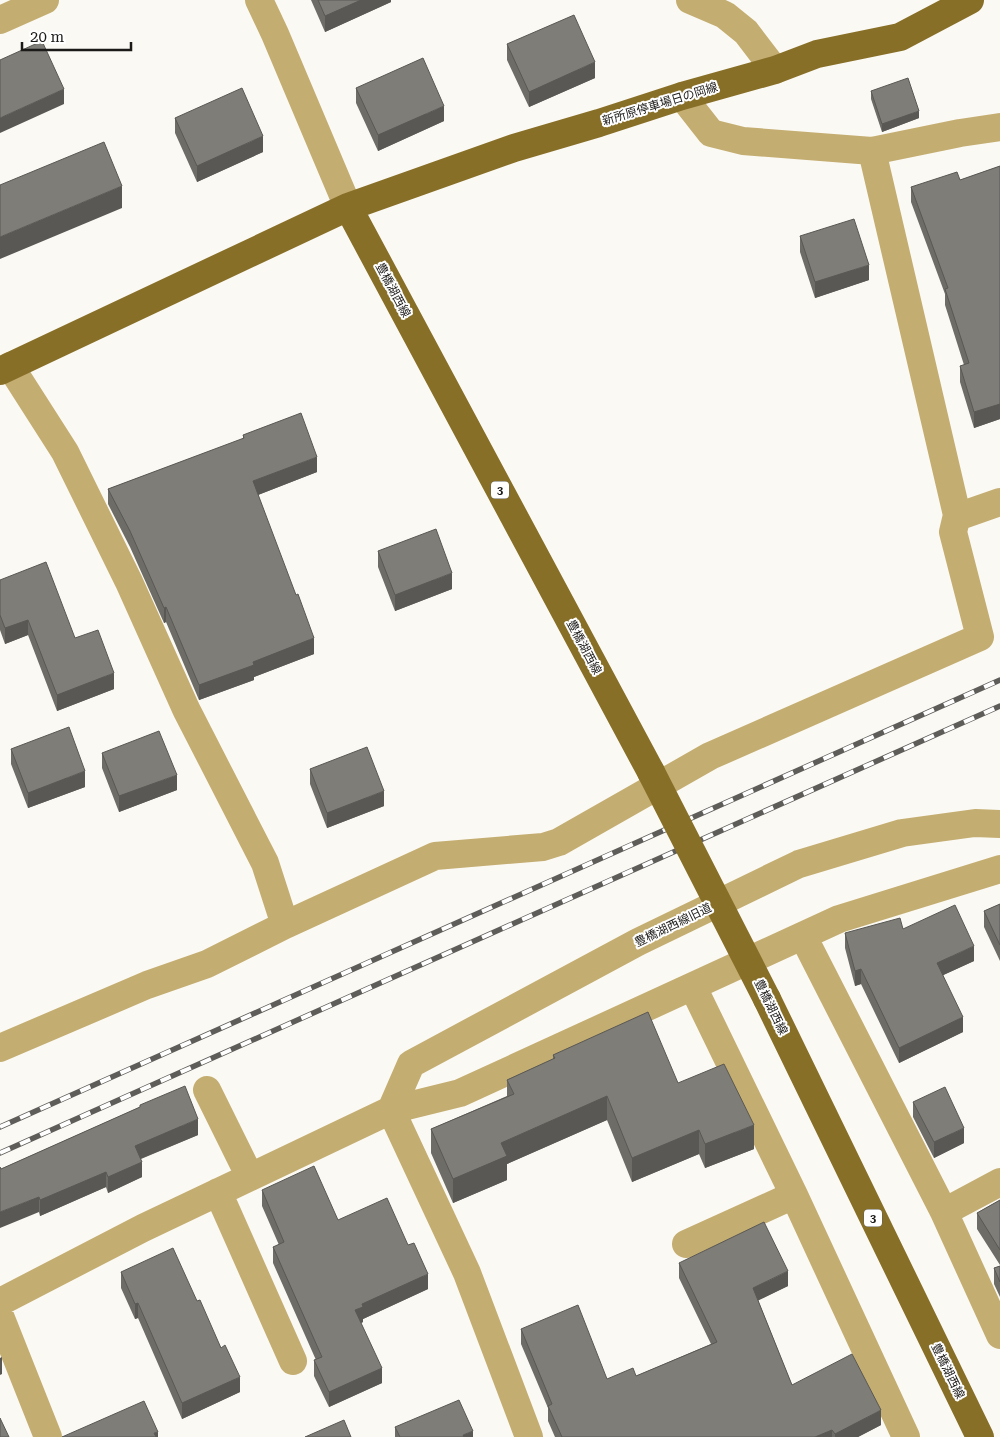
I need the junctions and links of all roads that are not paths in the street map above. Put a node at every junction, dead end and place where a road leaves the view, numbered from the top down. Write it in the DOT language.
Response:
graph roads {
  1 [pos="45,0"];
  2 [pos="259,0"];
  3 [pos="690,0"];
  4 [pos="970,0"];
  5 [pos="0,20"];
  6 [pos="774,70"];
  7 [pos="682,96"];
  8 [pos="1000,127"];
  9 [pos="872,151"];
  10 [pos="348,208"];
  11 [pos="5,368"];
  12 [pos="1000,502"];
  13 [pos="957,517"];
  14 [pos="1000,824"];
  15 [pos="1000,869"];
  16 [pos="286,925"];
  17 [pos="803,936"];
  18 [pos="693,987"];
  19 [pos="0,1048"];
  20 [pos="207,1090"];
  21 [pos="391,1110"];
  22 [pos="250,1177"];
  23 [pos="1000,1182"];
  24 [pos="218,1192"];
  25 [pos="794,1195"];
  26 [pos="944,1212"];
  27 [pos="686,1244"];
  28 [pos="0,1302"];
  29 [pos="0,1316"];
  30 [pos="1000,1334"];
  31 [pos="292,1361"];
  32 [pos="48,1437"];
  33 [pos="529,1437"];
  34 [pos="906,1437"];
  35 [pos="980,1437"];
  1 -- 5 [label="street"];
  2 -- 10 [label="street"];
  3 -- 6 [label="street"];
  4 -- 6 [label="main road, 新所原停車場日の岡線"];
  6 -- 7 [label="main road, 新所原停車場日の岡線"];
  7 -- 9 [label="street"];
  7 -- 10 [label="main road, 新所原停車場日の岡線"];
  8 -- 9 [label="street"];
  9 -- 13 [label="street"];
  10 -- 11 [label="main road"];
  10 -- 35 [label="main road, 豊橋湖西線 / 3, bridge"];
  11 -- 16 [label="street"];
  12 -- 13 [label="street"];
  13 -- 16 [label="street"];
  14 -- 21 [label="street, 豊橋湖西線旧道"];
  15 -- 17 [label="street"];
  16 -- 19 [label="street"];
  17 -- 18 [label="street"];
  17 -- 26 [label="street"];
  18 -- 21 [label="street"];
  18 -- 25 [label="street"];
  20 -- 22 [label="street"];
  21 -- 22 [label="street"];
  21 -- 33 [label="street"];
  22 -- 24 [label="street"];
  23 -- 26 [label="street"];
  24 -- 28 [label="street"];
  24 -- 31 [label="street"];
  25 -- 27 [label="street"];
  25 -- 34 [label="street"];
  26 -- 30 [label="street"];
  29 -- 32 [label="street"];
}
